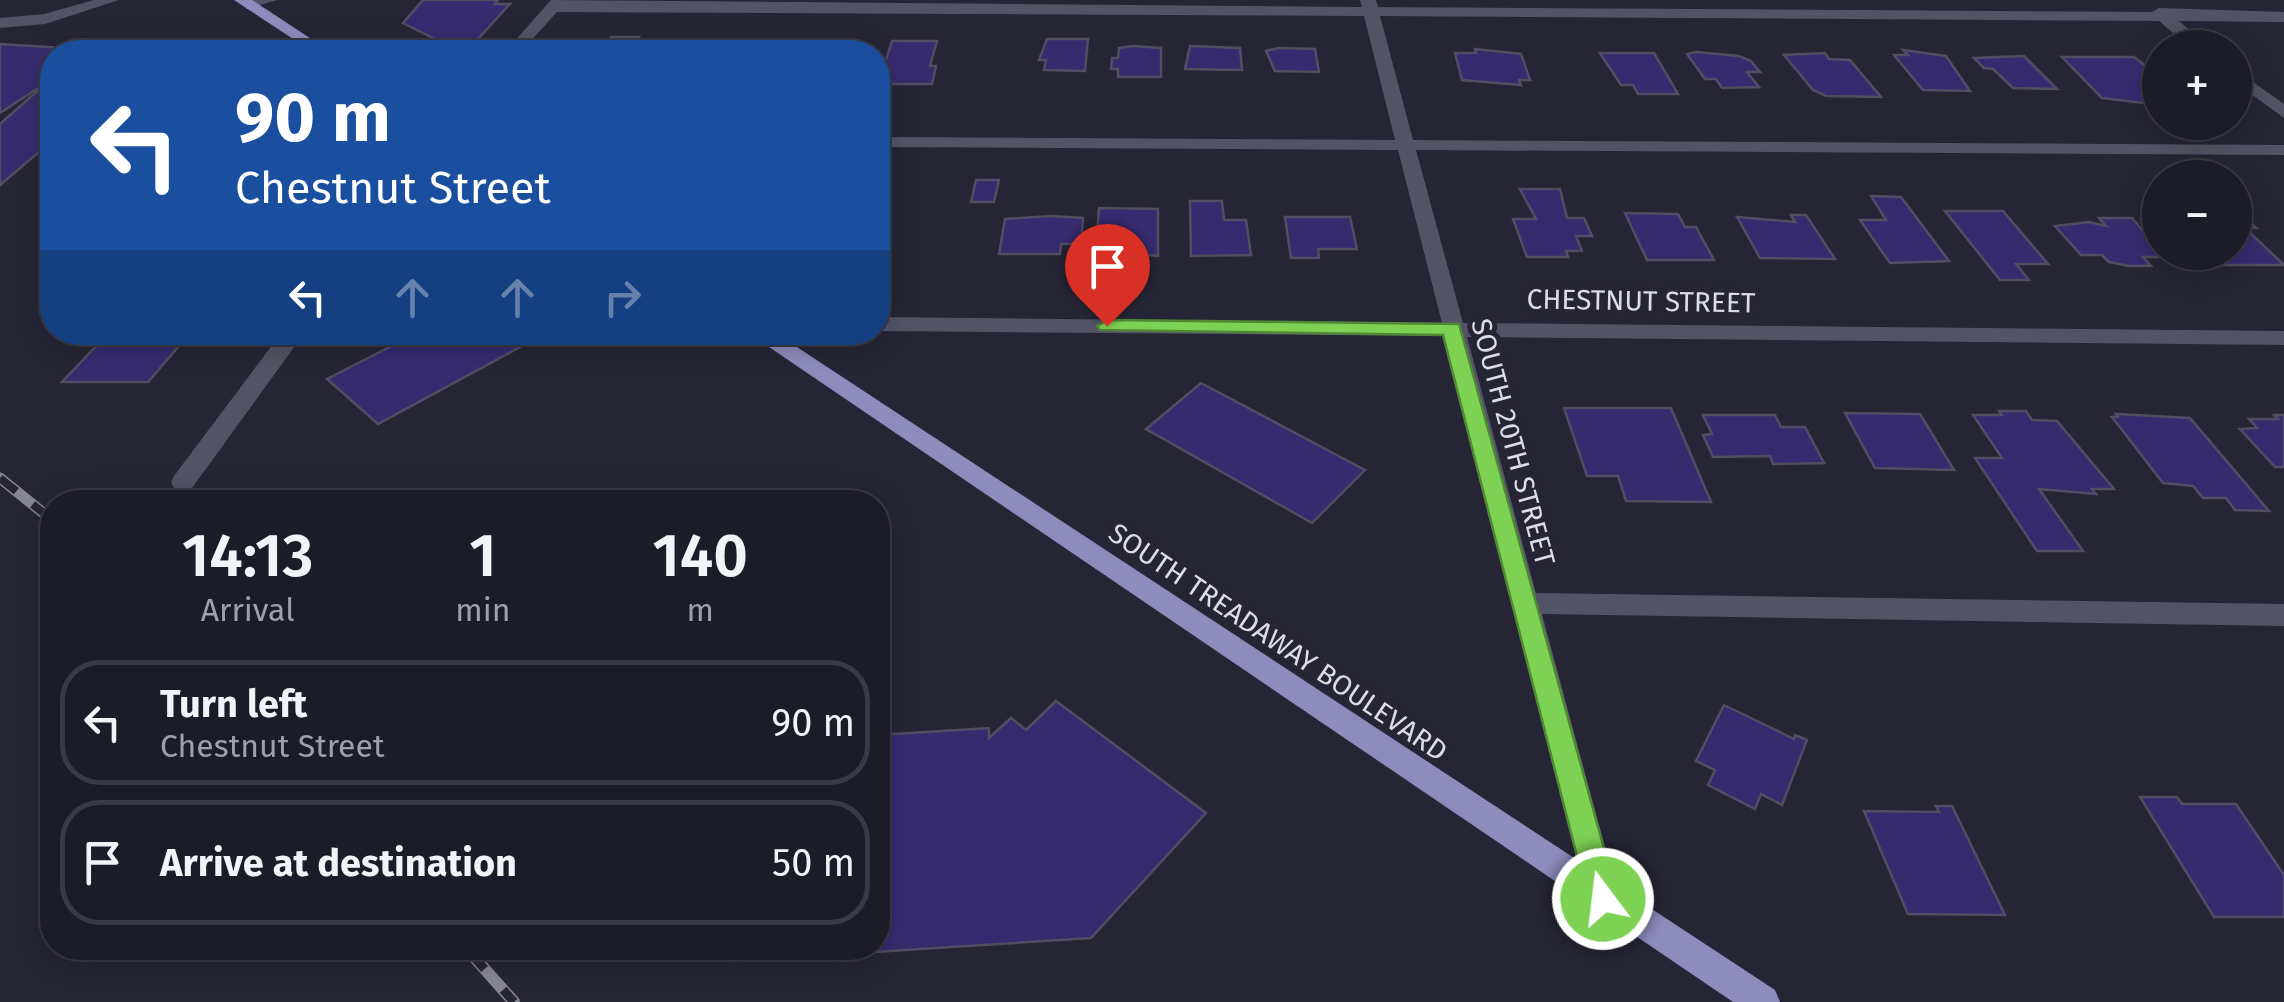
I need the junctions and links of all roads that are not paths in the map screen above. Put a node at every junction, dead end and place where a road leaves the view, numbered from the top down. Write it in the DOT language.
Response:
graph roads {
  1 [pos="112,0"];
  2 [pos="269,0"];
  3 [pos="2143,0"];
  4 [pos="247,3"];
  5 [pos="556,4"];
  6 [pos="1370,7"];
  7 [pos="2164,16"];
  8 [pos="2284,17"];
  9 [pos="0,23"];
  10 [pos="2181,30"];
  11 [pos="304,40"];
  12 [pos="524,40"];
  13 [pos="2252,88"];
  14 [pos="2284,113"];
  15 [pos="890,142"];
  16 [pos="1405,142"];
  17 [pos="2284,150"];
  18 [pos="890,324"];
  19 [pos="1452,329"];
  20 [pos="2284,338"];
  21 [pos="284,345"];
  22 [pos="777,345"];
  23 [pos="183,482"];
  24 [pos="1524,603"];
  25 [pos="2284,616"];
  26 [pos="1603,899"];
  27 [pos="1763,1002"];
  1 -- 9 [label="street"];
  2 -- 4 [label="street"];
  3 -- 7 [label="street"];
  4 -- 11 [label="main road"];
  5 -- 6 [label="street"];
  5 -- 12 [label="street"];
  6 -- 7 [label="street"];
  6 -- 16 [label="street, SOUTH 20TH STREET"];
  7 -- 8 [label="street"];
  7 -- 10 [label="street"];
  13 -- 14 [label="street"];
  15 -- 16 [label="street"];
  16 -- 17 [label="street"];
  16 -- 19 [label="street, SOUTH 20TH STREET"];
  18 -- 19 [label="street, CHESTNUT STREET"];
  19 -- 20 [label="street, CHESTNUT STREET"];
  19 -- 24 [label="street, SOUTH 20TH STREET"];
  21 -- 23 [label="street"];
  22 -- 26 [label="main road, SOUTH TREADAWAY BOULEVARD"];
  24 -- 25 [label="street"];
  24 -- 26 [label="street, SOUTH 20TH STREET"];
  26 -- 27 [label="main road, SOUTH TREADAWAY BOULEVARD"];
}
